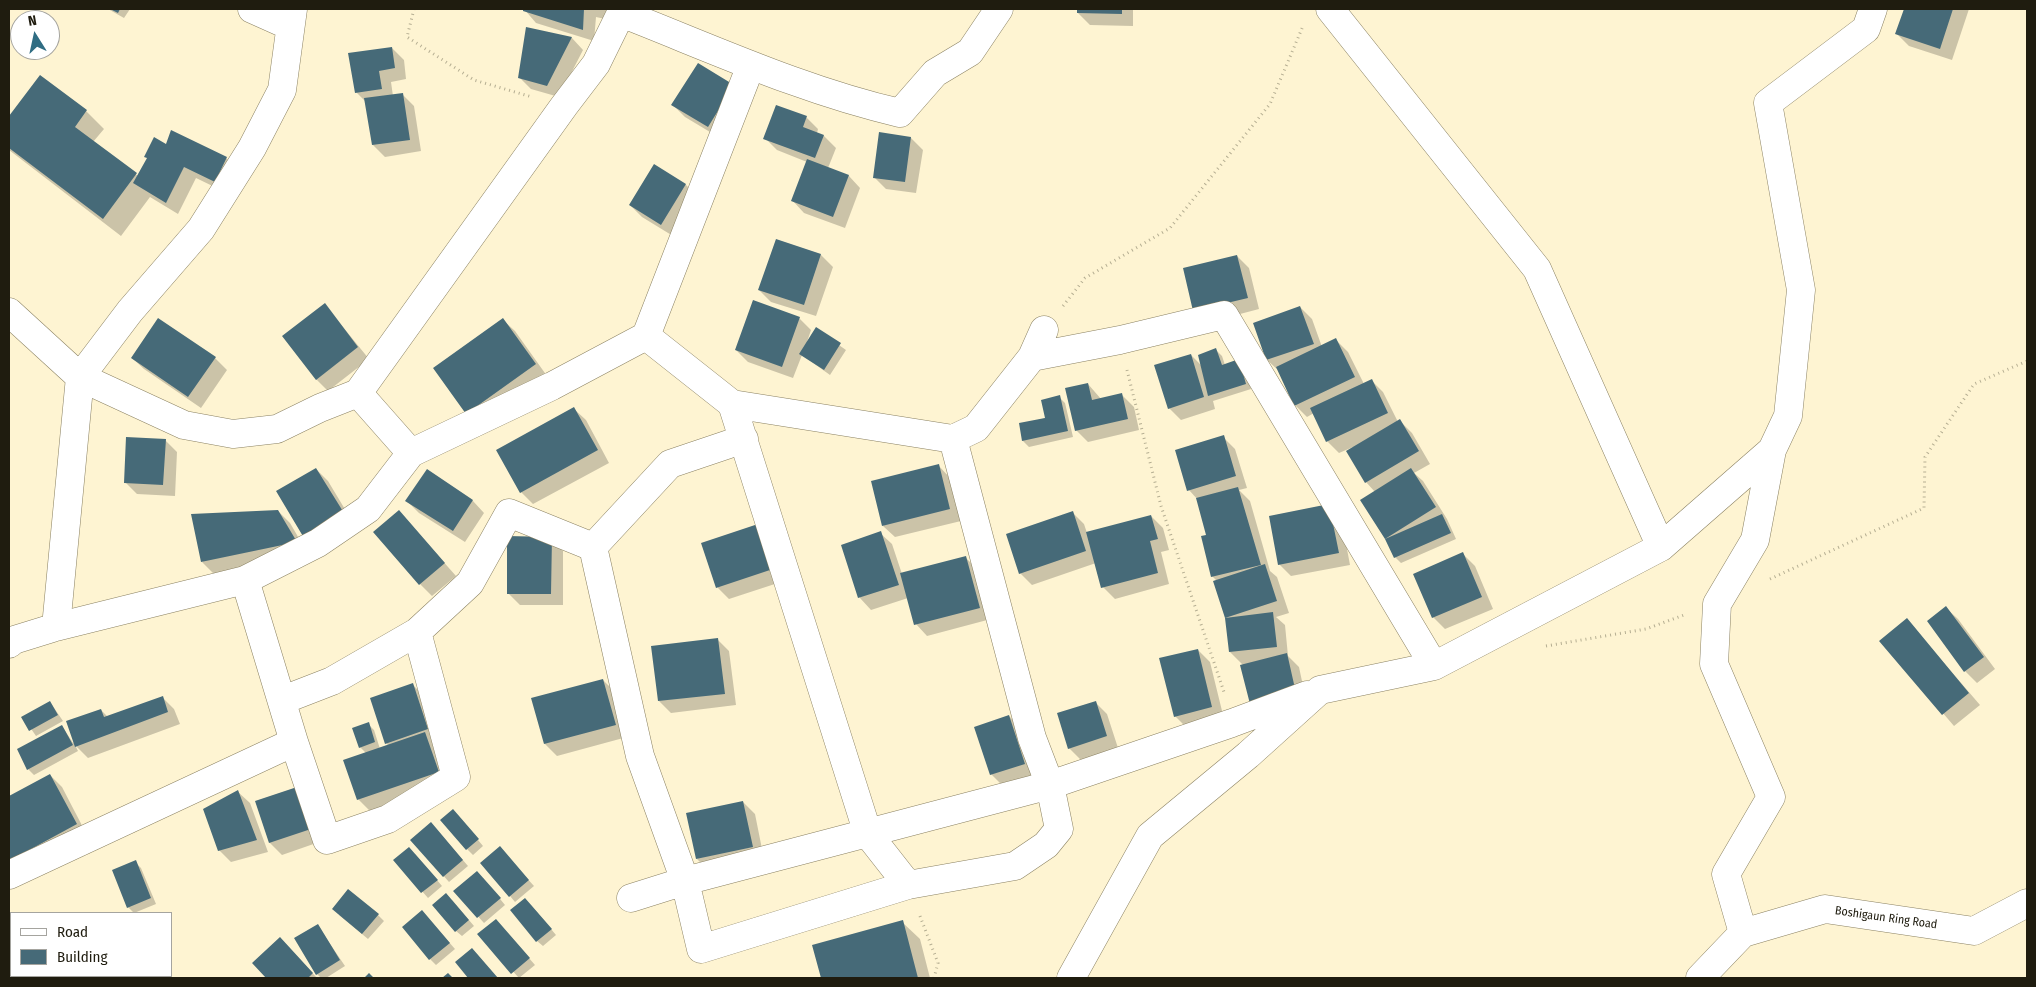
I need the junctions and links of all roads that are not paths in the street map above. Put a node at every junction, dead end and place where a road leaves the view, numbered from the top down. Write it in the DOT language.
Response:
graph roads {
  1 [pos="252,9"];
  2 [pos="999,9"];
  3 [pos="1873,9"];
  4 [pos="622,11"];
  5 [pos="1318,13"];
  6 [pos="292,17"];
  7 [pos="751,65"];
  8 [pos="9,312"];
  9 [pos="1044,330"];
  10 [pos="646,336"];
  11 [pos="1032,357"];
  12 [pos="80,377"];
  13 [pos="358,393"];
  14 [pos="732,404"];
  15 [pos="744,439"];
  16 [pos="953,440"];
  17 [pos="1772,450"];
  18 [pos="411,453"];
  19 [pos="592,547"];
  20 [pos="1661,547"];
  21 [pos="245,580"];
  22 [pos="56,627"];
  23 [pos="417,632"];
  24 [pos="9,644"];
  25 [pos="1434,666"];
  26 [pos="1320,690"];
  27 [pos="282,700"];
  28 [pos="294,742"];
  29 [pos="1050,785"];
  30 [pos="868,834"];
  31 [pos="9,875"];
  32 [pos="685,880"];
  33 [pos="908,885"];
  34 [pos="631,898"];
  35 [pos="2027,903"];
  36 [pos="1742,933"];
  37 [pos="1071,978"];
  38 [pos="1700,978"];
  1 -- 6 [label="street"];
  2 -- 7 [label="street"];
  3 -- 17 [label="street"];
  4 -- 7 [label="street"];
  4 -- 13 [label="street"];
  5 -- 20 [label="street"];
  6 -- 12 [label="street"];
  7 -- 10 [label="street"];
  8 -- 12 [label="street"];
  9 -- 11 [label="street"];
  10 -- 14 [label="street"];
  10 -- 18 [label="street"];
  11 -- 16 [label="street"];
  11 -- 25 [label="street"];
  12 -- 13 [label="street"];
  12 -- 22 [label="street"];
  13 -- 18 [label="street"];
  14 -- 15 [label="street"];
  14 -- 16 [label="street"];
  15 -- 19 [label="street"];
  15 -- 30 [label="street"];
  16 -- 29 [label="street"];
  17 -- 20 [label="street"];
  17 -- 36 [label="street"];
  18 -- 21 [label="street"];
  19 -- 23 [label="street"];
  19 -- 32 [label="street"];
  20 -- 25 [label="street"];
  21 -- 22 [label="street"];
  21 -- 27 [label="street"];
  22 -- 24 [label="street"];
  23 -- 27 [label="street"];
  23 -- 28 [label="street"];
  25 -- 26 [label="street"];
  26 -- 29 [label="street"];
  26 -- 37 [label="street"];
  27 -- 28 [label="street"];
  28 -- 31 [label="street"];
  29 -- 30 [label="street"];
  29 -- 33 [label="street"];
  30 -- 32 [label="street"];
  30 -- 33 [label="street"];
  32 -- 33 [label="street"];
  32 -- 34 [label="street"];
  35 -- 36 [label="street, Boshigaun Ring Road"];
  36 -- 38 [label="street"];
}
